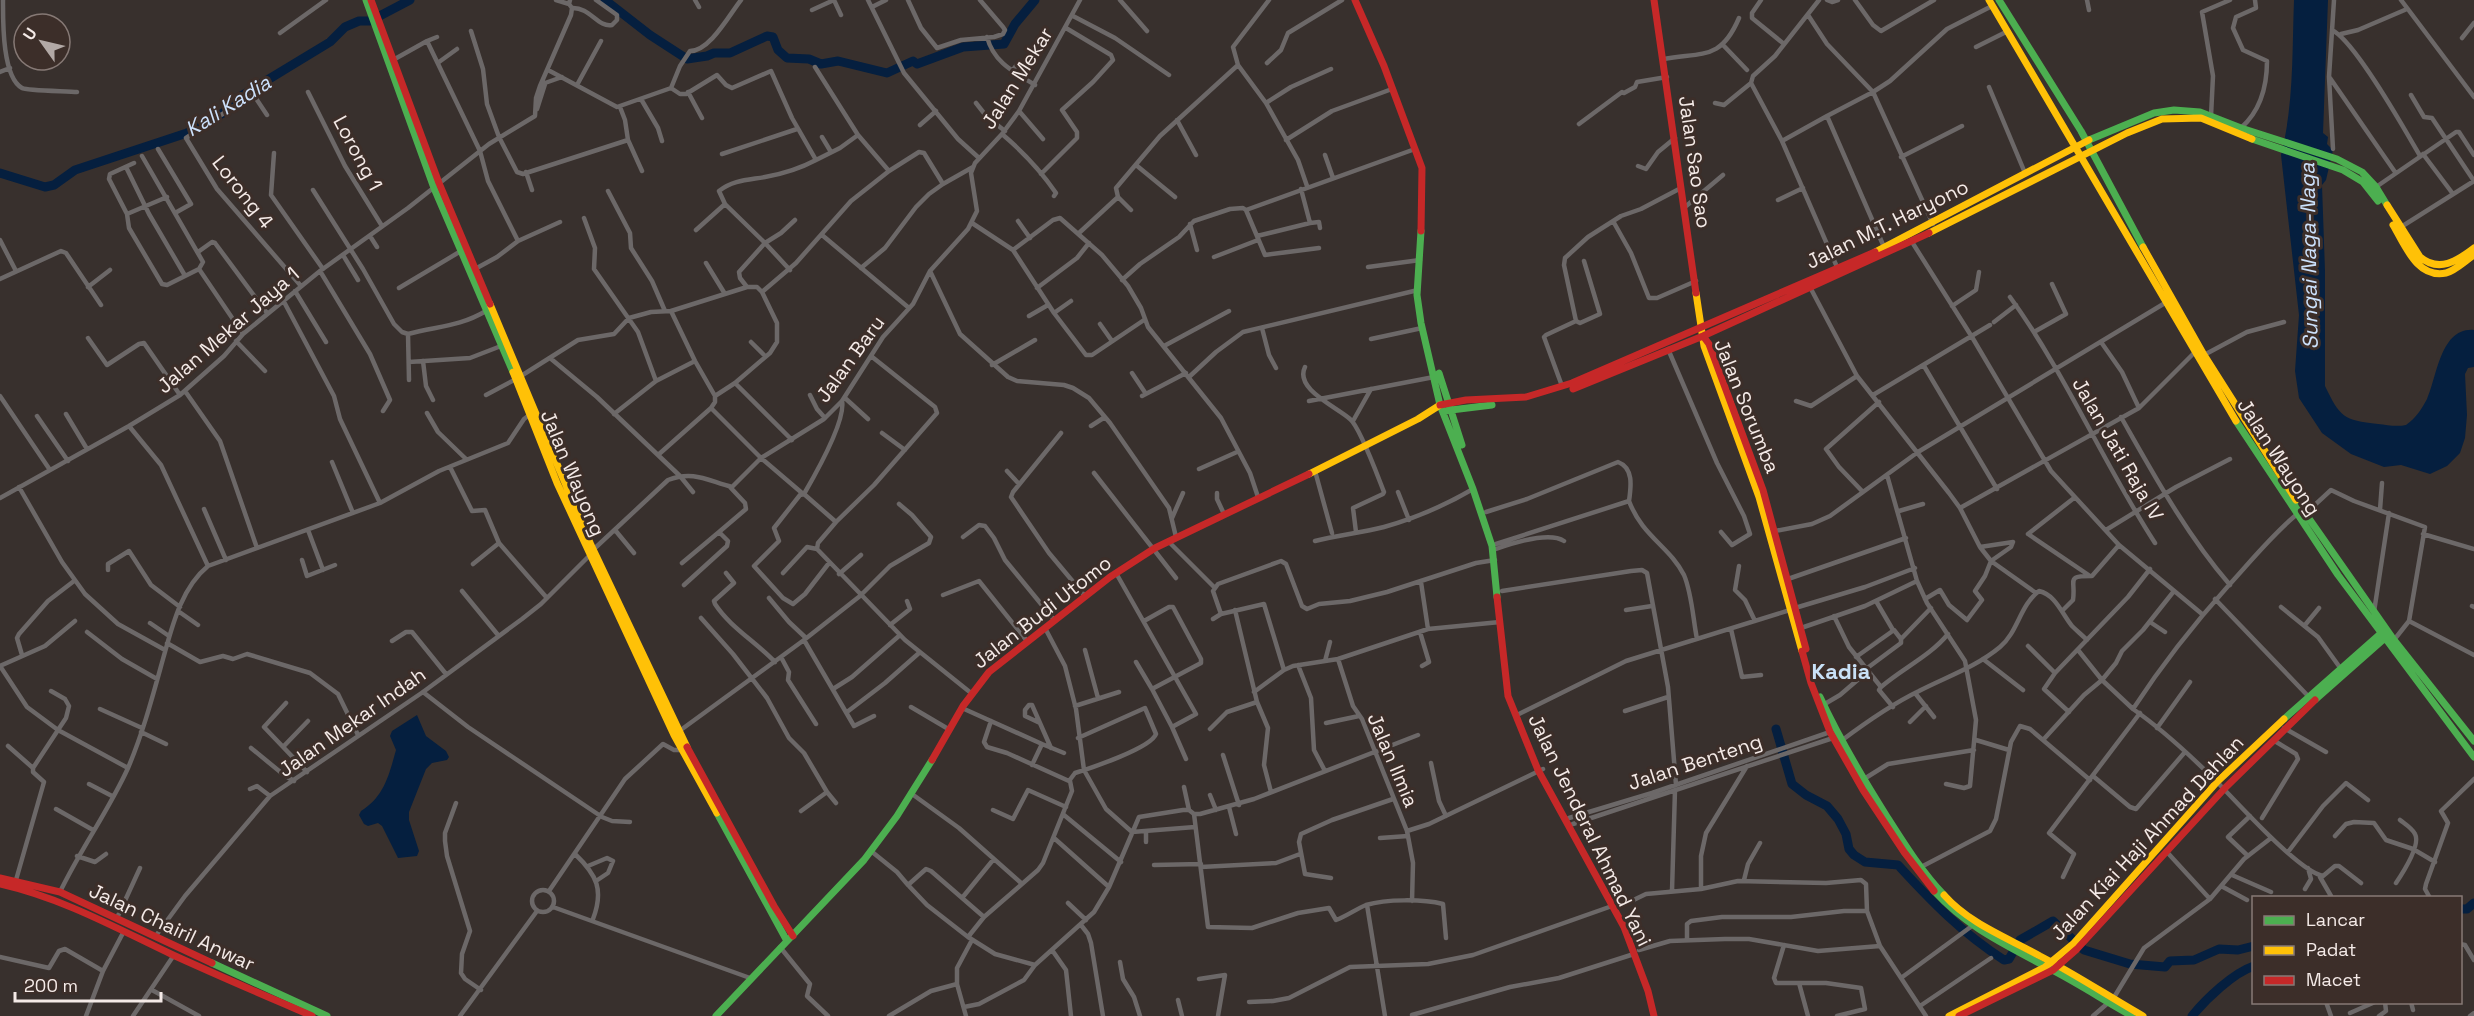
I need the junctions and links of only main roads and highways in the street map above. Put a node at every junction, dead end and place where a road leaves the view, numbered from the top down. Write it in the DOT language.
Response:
graph roads {
  1 [pos="1355,0"];
  2 [pos="1654,0"];
  3 [pos="1999,0"];
  4 [pos="371,1"];
  5 [pos="1990,3"];
  6 [pos="375,21"];
  7 [pos="2086,141"];
  8 [pos="2280,145"];
  9 [pos="2075,146"];
  10 [pos="2093,152"];
  11 [pos="2081,158"];
  12 [pos="436,185"];
  13 [pos="2398,229"];
  14 [pos="2474,248"];
  15 [pos="2474,255"];
  16 [pos="1809,284"];
  17 [pos="1418,290"];
  18 [pos="1700,328"];
  19 [pos="500,336"];
  20 [pos="1703,336"];
  21 [pos="518,377"];
  22 [pos="1446,407"];
  23 [pos="1780,559"];
  24 [pos="1501,605"];
  25 [pos="1793,609"];
  26 [pos="2381,638"];
  27 [pos="2454,717"];
  28 [pos="2448,722"];
  29 [pos="676,733"];
  30 [pos="1838,737"];
  31 [pos="2474,741"];
  32 [pos="2474,757"];
  33 [pos="1541,769"];
  34 [pos="1583,848"];
  35 [pos="0,878"];
  36 [pos="0,884"];
  37 [pos="790,938"];
  38 [pos="2081,940"];
  39 [pos="2015,948"];
  40 [pos="1637,952"];
  41 [pos="203,964"];
  42 [pos="2052,966"];
  43 [pos="2110,1001"];
  44 [pos="312,1016"];
  45 [pos="327,1016"];
  46 [pos="716,1016"];
  47 [pos="1654,1016"];
  48 [pos="1659,1016"];
  49 [pos="1949,1016"];
  50 [pos="1959,1016"];
  51 [pos="2132,1016"];
  52 [pos="2143,1016"];
  1 -- 17 [label="main road, Jalan Jenderal Ahmad Yani"];
  2 -- 18 [label="main road, Jalan Sao Sao"];
  3 -- 7 [label="main road, Jalan Wayong"];
  4 -- 6 [label="main road, Jalan Wayong"];
  5 -- 9 [label="main road, Jalan Wayong"];
  6 -- 12 [label="main road, Jalan Wayong"];
  6 -- 12 [label="main road, Jalan Wayong"];
  7 -- 8 [label="main road, Jalan M.T. Haryono"];
  7 -- 9 [label="main road, Jalan M.T. Haryono"];
  7 -- 10 [label="main road, Jalan Wayong"];
  8 -- 10 [label="main road, Jalan M.T. Haryono"];
  8 -- 13 [label="main road"];
  8 -- 13 [label="main road, Jalan M.T. Haryono"];
  9 -- 11 [label="main road, Jalan Wayong"];
  9 -- 16 [label="main road, Jalan M.T. Haryono"];
  10 -- 11 [label="main road, Jalan M.T. Haryono"];
  10 -- 27 [label="main road, Jalan Wayong"];
  11 -- 16 [label="main road, Jalan M.T. Haryono"];
  11 -- 26 [label="main road, Jalan Wayong"];
  12 -- 19 [label="main road, Jalan Wayong"];
  12 -- 19 [label="main road, Jalan Wayong"];
  13 -- 14 [label="main road"];
  13 -- 15 [label="main road"];
  16 -- 18 [label="main road, Jalan M.T. Haryono"];
  16 -- 20 [label="main road, Jalan M.T. Haryono"];
  17 -- 22 [label="main road"];
  17 -- 22 [label="main road, Jalan Jenderal Ahmad Yani"];
  18 -- 20 [label="main road, Jalan Sao Sao"];
  18 -- 22 [label="main road, Jalan M.T. Haryono"];
  19 -- 21 [label="main road, Jalan Wayong"];
  19 -- 21 [label="main road, Jalan Wayong"];
  20 -- 22 [label="main road, Jalan M.T. Haryono"];
  20 -- 23 [label="main road, Jalan Sorumba"];
  20 -- 23 [label="main road, Jalan Sorumba"];
  21 -- 29 [label="main road, Jalan Wayong"];
  22 -- 24 [label="main road, Jalan Jenderal Ahmad Yani"];
  22 -- 24 [label="main road, Jalan Jenderal Ahmad Yani"];
  22 -- 37 [label="main road, Jalan Budi Utomo"];
  23 -- 25 [label="main road, Jalan Sorumba"];
  23 -- 25 [label="main road, Jalan Sorumba"];
  24 -- 33 [label="main road, Jalan Jenderal Ahmad Yani"];
  24 -- 33 [label="main road, Jalan Jenderal Ahmad Yani"];
  25 -- 30 [label="main road, Jalan Sorumba"];
  25 -- 30 [label="main road, Jalan Sorumba"];
  26 -- 28 [label="main road, Jalan Wayong"];
  26 -- 38 [label="main road, Jalan Kiai Haji Ahmad Dahlan"];
  26 -- 38 [label="main road, Jalan Kiai Haji Ahmad Dahlan"];
  27 -- 28 [label="main road"];
  27 -- 31 [label="main road, Jalan Wayong"];
  28 -- 32 [label="main road, Jalan Wayong"];
  29 -- 37 [label="main road, Jalan Wayong"];
  29 -- 37 [label="main road, Jalan Wayong"];
  30 -- 39 [label="main road, Jalan Sorumba"];
  30 -- 39 [label="main road, Jalan Sorumba"];
  33 -- 34 [label="main road, Jalan Jenderal Ahmad Yani"];
  33 -- 34 [label="main road, Jalan Jenderal Ahmad Yani"];
  34 -- 40 [label="main road, Jalan Jenderal Ahmad Yani"];
  35 -- 41 [label="main road, Jalan Chairil Anwar"];
  36 -- 41 [label="main road, Jalan Chairil Anwar"];
  37 -- 46 [label="main road, Jalan Budi Utomo"];
  38 -- 42 [label="main road, Jalan Kiai Haji Ahmad Dahlan"];
  39 -- 42 [label="main road, Jalan Sorumba"];
  40 -- 47 [label="main road, Jalan Jenderal Ahmad Yani"];
  40 -- 48 [label="main road, Jalan Jenderal Ahmad Yani"];
  41 -- 44 [label="main road, Jalan Chairil Anwar"];
  41 -- 45 [label="main road, Jalan Chairil Anwar"];
  42 -- 43 [label="main road, Jalan Sorumba"];
  42 -- 43 [label="main road, Jalan Sorumba"];
  42 -- 49 [label="main road, Jalan Kiai Haji Ahmad Dahlan"];
  42 -- 50 [label="main road, Jalan Kiai Haji Ahmad Dahlan"];
  43 -- 51 [label="main road"];
  43 -- 52 [label="main road, Jalan Sorumba"];
}
